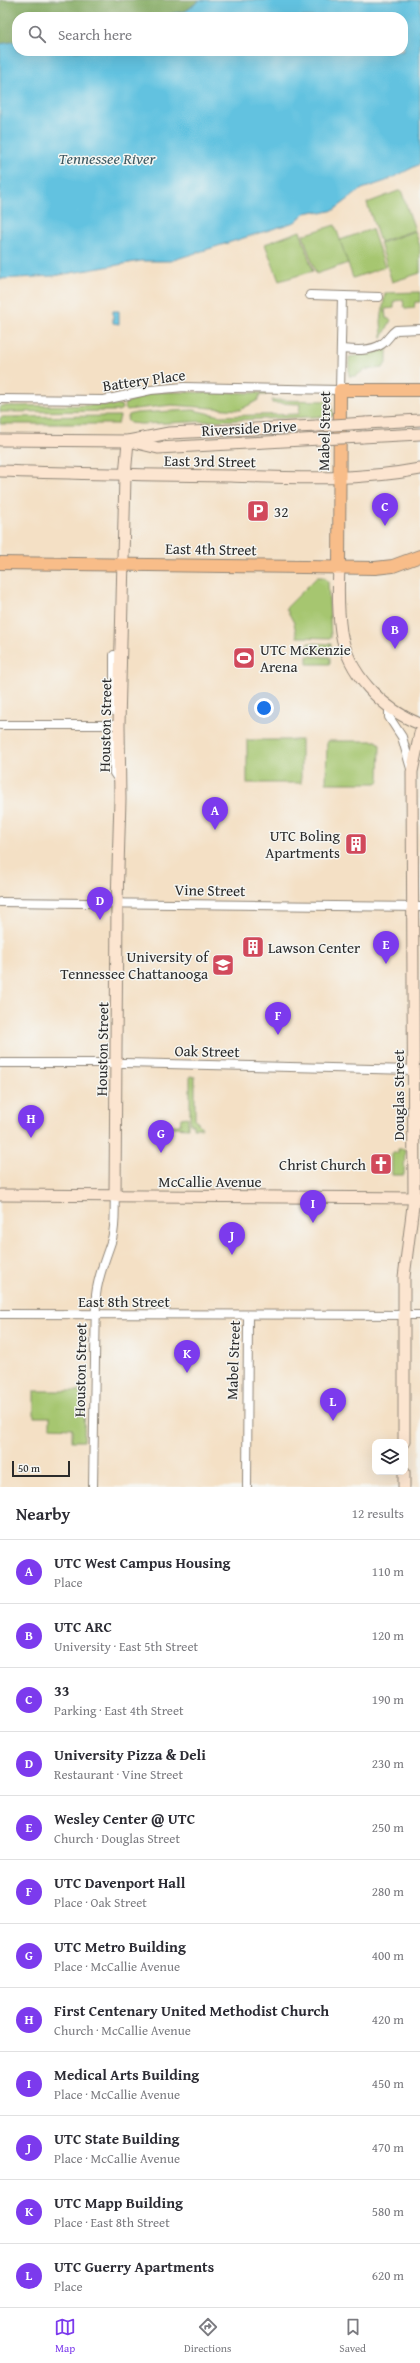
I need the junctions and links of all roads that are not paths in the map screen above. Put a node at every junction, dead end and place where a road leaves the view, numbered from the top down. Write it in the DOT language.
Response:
graph roads {
  1 [pos="310,295"];
  2 [pos="342,296"];
  3 [pos="379,297"];
  4 [pos="420,329"];
  5 [pos="341,349"];
  6 [pos="340,390"];
  7 [pos="420,390"];
  8 [pos="0,399"];
  9 [pos="420,420"];
  10 [pos="420,434"];
  11 [pos="0,440"];
  12 [pos="128,441"];
  13 [pos="420,469"];
  14 [pos="0,471"];
  15 [pos="125,476"];
  16 [pos="339,478"];
  17 [pos="420,556"];
  18 [pos="0,563"];
  19 [pos="123,564"];
  20 [pos="339,567"];
  21 [pos="114,655"];
  22 [pos="389,709"];
  23 [pos="420,724"];
  24 [pos="0,725"];
  25 [pos="114,725"];
  26 [pos="420,733"];
  27 [pos="412,772"];
  28 [pos="120,782"];
  29 [pos="0,902"];
  30 [pos="117,903"];
  31 [pos="417,907"];
  32 [pos="0,1063"];
  33 [pos="116,1063"];
  34 [pos="413,1070"];
  35 [pos="0,1195"];
  36 [pos="115,1196"];
  37 [pos="417,1198"];
  38 [pos="0,1314"];
  39 [pos="248,1315"];
  40 [pos="404,1315"];
  41 [pos="420,1315"];
  42 [pos="96,1316"];
  43 [pos="404,1439"];
  44 [pos="404,1475"];
  45 [pos="93,1487"];
  46 [pos="247,1487"];
  47 [pos="404,1487"];
  1 -- 2 [label="street"];
  2 -- 3 [label="street"];
  2 -- 5 [label="street, Mabel Street"];
  4 -- 5 [label="street"];
  5 -- 6 [label="street, Mabel Street"];
  6 -- 7 [label="main road"];
  6 -- 8 [label="street, Battery Place"];
  6 -- 16 [label="main road, Mabel Street"];
  9 -- 12 [label="street, Riverside Drive, bridge"];
  10 -- 12 [label="street, Riverside Drive, bridge"];
  11 -- 12 [label="street, Riverside Drive"];
  12 -- 15 [label="street, Houston Street"];
  13 -- 16 [label="street, East 3rd Street"];
  14 -- 15 [label="street, East 3rd Street"];
  15 -- 16 [label="street, East 3rd Street"];
  15 -- 19 [label="street, Houston Street"];
  16 -- 20 [label="main road, Mabel Street"];
  17 -- 20 [label="main road, East 4th Street"];
  18 -- 19 [label="main road, East 4th Street"];
  19 -- 20 [label="main road, East 4th Street"];
  19 -- 28 [label="street, Houston Street"];
  20 -- 22 [label="street"];
  21 -- 25 [label="street"];
  22 -- 23 [label="street"];
  22 -- 27 [label="street, Douglas Street"];
  24 -- 25 [label="street"];
  25 -- 28 [label="street"];
  26 -- 27 [label="street, Douglas Street"];
  27 -- 31 [label="street, Douglas Street"];
  28 -- 30 [label="street, Houston Street"];
  29 -- 30 [label="street, Vine Street"];
  30 -- 31 [label="street, Vine Street"];
  30 -- 33 [label="street, Houston Street"];
  31 -- 34 [label="street, Douglas Street"];
  32 -- 33 [label="street, Oak Street"];
  33 -- 34 [label="street, Oak Street"];
  33 -- 36 [label="street, Houston Street"];
  34 -- 37 [label="street, Douglas Street"];
  35 -- 36 [label="street, McCallie Avenue"];
  36 -- 37 [label="street, McCallie Avenue"];
  36 -- 42 [label="street, Houston Street"];
  37 -- 40 [label="street, Douglas Street"];
  38 -- 42 [label="street, East 8th Street"];
  39 -- 40 [label="street, Mabel Street"];
  39 -- 42 [label="street, East 8th Street"];
  39 -- 46 [label="street, Mabel Street"];
  40 -- 41 [label="street"];
  40 -- 43 [label="street, Douglas Street"];
  42 -- 45 [label="street, Houston Street"];
  44 -- 47 [label="street"];
}
